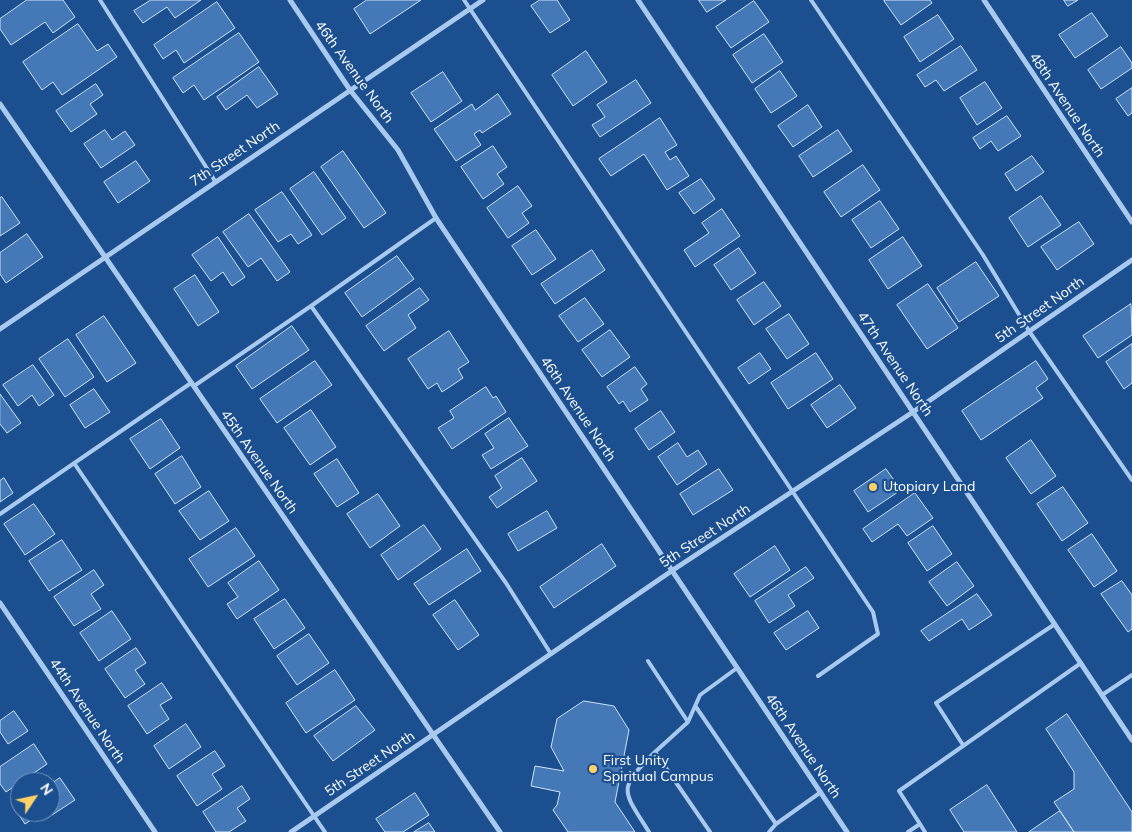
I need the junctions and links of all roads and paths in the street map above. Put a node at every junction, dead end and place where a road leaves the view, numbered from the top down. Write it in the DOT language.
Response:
graph roads {
  1 [pos="100,0"];
  2 [pos="290,0"];
  3 [pos="464,0"];
  4 [pos="483,0"];
  5 [pos="638,0"];
  6 [pos="811,0"];
  7 [pos="984,0"];
  8 [pos="470,9"];
  9 [pos="350,90"];
  10 [pos="0,104"];
  11 [pos="215,181"];
  12 [pos="436,218"];
  13 [pos="1132,222"];
  14 [pos="104,257"];
  15 [pos="1132,260"];
  16 [pos="311,306"];
  17 [pos="0,329"];
  18 [pos="1029,331"];
  19 [pos="192,385"];
  20 [pos="914,412"];
  21 [pos="74,463"];
  22 [pos="1132,480"];
  23 [pos="794,491"];
  24 [pos="0,514"];
  25 [pos="673,570"];
  26 [pos="0,603"];
  27 [pos="1055,624"];
  28 [pos="551,654"];
  29 [pos="648,661"];
  30 [pos="1081,663"];
  31 [pos="737,668"];
  32 [pos="1132,675"];
  33 [pos="818,676"];
  34 [pos="1102,695"];
  35 [pos="696,707"];
  36 [pos="688,722"];
  37 [pos="434,734"];
  38 [pos="1132,740"];
  39 [pos="963,745"];
  40 [pos="655,752"];
  41 [pos="821,792"];
  42 [pos="315,816"];
  43 [pos="776,824"];
  44 [pos="920,824"];
  45 [pos="154,832"];
  46 [pos="291,832"];
  47 [pos="326,832"];
  48 [pos="500,832"];
  49 [pos="650,832"];
  50 [pos="710,832"];
  51 [pos="769,832"];
  52 [pos="847,832"];
  53 [pos="908,832"];
  54 [pos="925,832"];
  1 -- 11 [label="lane"];
  2 -- 9 [label="street, 46th Avenue North"];
  3 -- 8 [label="lane"];
  4 -- 8 [label="street, 7th Street North"];
  5 -- 20 [label="street, 47th Avenue North"];
  6 -- 18 [label="lane"];
  7 -- 13 [label="street, 48th Avenue North"];
  8 -- 9 [label="street, 7th Street North"];
  8 -- 23 [label="lane"];
  9 -- 11 [label="street, 7th Street North"];
  9 -- 12 [label="street, 46th Avenue North"];
  10 -- 14 [label="street, 45th Avenue North"];
  11 -- 14 [label="street, 7th Street North"];
  12 -- 16 [label="lane"];
  12 -- 25 [label="street, 46th Avenue North"];
  14 -- 17 [label="street, 7th Street North"];
  14 -- 19 [label="street, 45th Avenue North"];
  15 -- 18 [label="street, 5th Street North"];
  16 -- 19 [label="lane"];
  16 -- 28 [label="lane"];
  18 -- 20 [label="street, 5th Street North"];
  18 -- 22 [label="lane"];
  19 -- 21 [label="lane"];
  19 -- 37 [label="street, 45th Avenue North"];
  20 -- 23 [label="street, 5th Street North"];
  20 -- 27 [label="street, 47th Avenue North"];
  21 -- 24 [label="lane"];
  21 -- 42 [label="lane"];
  23 -- 25 [label="street, 5th Street North"];
  23 -- 33 [label="lane"];
  25 -- 28 [label="street, 5th Street North"];
  25 -- 31 [label="street, 46th Avenue North"];
  26 -- 45 [label="street, 44th Avenue North"];
  27 -- 30 [label="street, 47th Avenue North"];
  27 -- 39 [label="lane"];
  28 -- 37 [label="street, 5th Street North"];
  29 -- 36 [label="lane"];
  30 -- 34 [label="street, 47th Avenue North"];
  30 -- 39 [label="lane"];
  31 -- 35 [label="lane"];
  31 -- 41 [label="street, 46th Avenue North"];
  32 -- 34 [label="lane"];
  34 -- 38 [label="street, 47th Avenue North"];
  35 -- 36 [label="lane"];
  35 -- 43 [label="lane"];
  36 -- 40 [label="lane"];
  37 -- 42 [label="street, 5th Street North"];
  37 -- 48 [label="street, 45th Avenue North"];
  39 -- 44 [label="lane"];
  40 -- 49 [label="lane"];
  40 -- 50 [label="lane"];
  41 -- 43 [label="lane"];
  41 -- 52 [label="street, 46th Avenue North"];
  42 -- 46 [label="street, 5th Street North"];
  42 -- 47 [label="lane"];
  43 -- 51 [label="lane"];
  44 -- 53 [label="lane"];
  44 -- 54 [label="lane"];
}
